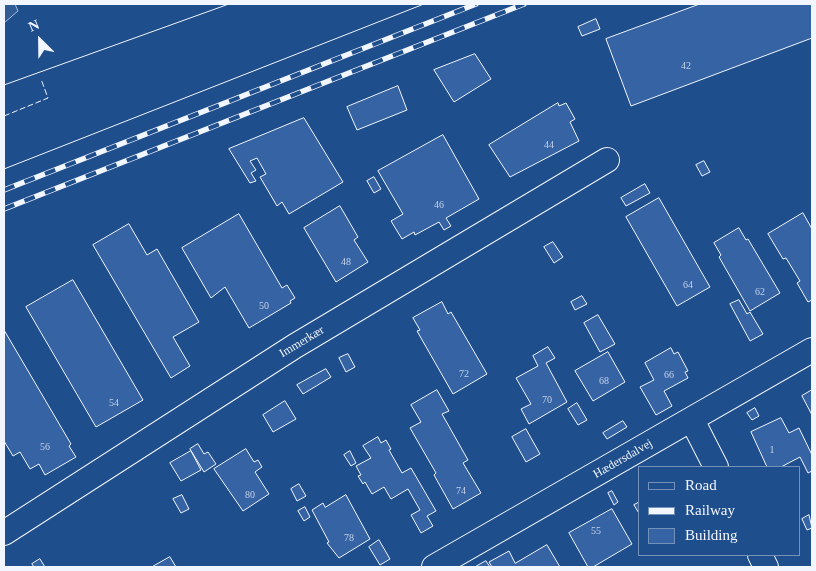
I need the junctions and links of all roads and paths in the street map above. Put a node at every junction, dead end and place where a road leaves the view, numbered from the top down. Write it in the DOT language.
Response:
graph roads {
  1 [pos="607,160"];
  2 [pos="812,350"];
  3 [pos="692,420"];
  4 [pos="715,466"];
  5 [pos="4,533"];
  6 [pos="434,567"];
  1 -- 5 [label="street, Immerkær"];
  2 -- 3 [label="street, Hædersdalvej"];
  3 -- 4 [label="street"];
  3 -- 6 [label="street, Hædersdalvej"];
}
